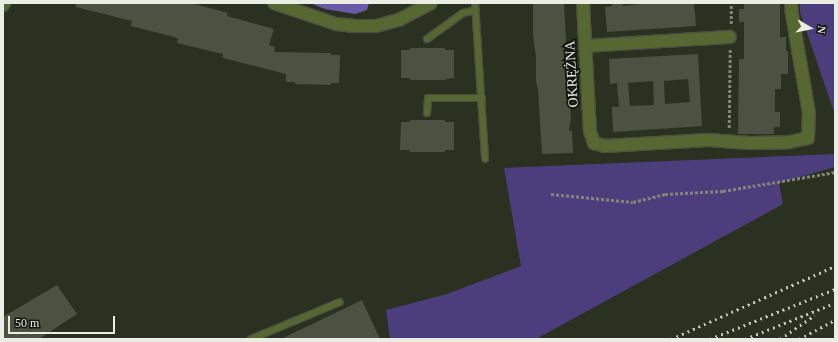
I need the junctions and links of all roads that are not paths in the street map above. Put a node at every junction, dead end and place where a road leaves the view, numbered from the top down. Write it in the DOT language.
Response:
graph roads {
  1 [pos="275,3"];
  2 [pos="431,3"];
  3 [pos="583,3"];
  4 [pos="791,3"];
  5 [pos="476,6"];
  6 [pos="730,37"];
  7 [pos="427,39"];
  8 [pos="586,46"];
  9 [pos="482,98"];
  10 [pos="427,113"];
  11 [pos="485,160"];
  12 [pos="340,302"];
  13 [pos="251,339"];
  1 -- 2 [label="street"];
  3 -- 8 [label="street, OKRĘŻNA"];
  4 -- 8 [label="street, OKRĘŻNA"];
  5 -- 7 [label="lane"];
  5 -- 9 [label="lane"];
  6 -- 8 [label="street"];
  9 -- 10 [label="lane"];
  9 -- 11 [label="lane"];
  12 -- 13 [label="lane"];
}
